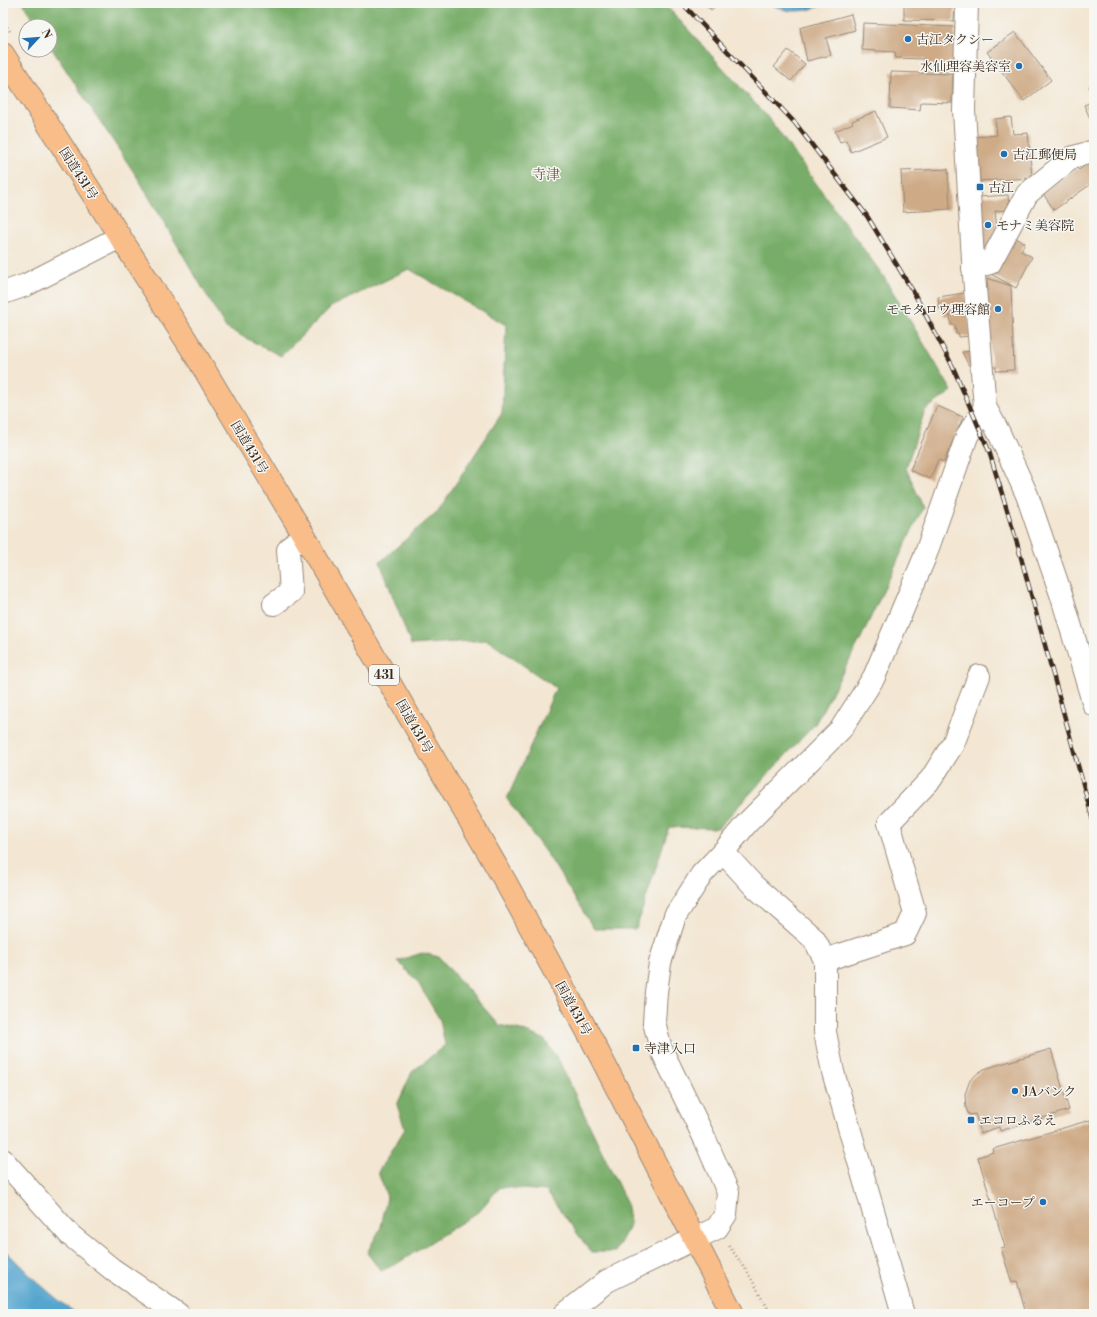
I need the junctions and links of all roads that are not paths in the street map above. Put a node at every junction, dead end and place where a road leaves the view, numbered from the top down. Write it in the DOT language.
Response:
graph roads {
  1 [pos="967,3"];
  2 [pos="3,54"];
  3 [pos="1094,151"];
  4 [pos="120,237"];
  5 [pos="974,268"];
  6 [pos="3,293"];
  7 [pos="985,407"];
  8 [pos="302,534"];
  9 [pos="274,604"];
  10 [pos="979,676"];
  11 [pos="1094,705"];
  12 [pos="723,852"];
  13 [pos="826,960"];
  14 [pos="3,1160"];
  15 [pos="693,1239"];
  16 [pos="178,1314"];
  17 [pos="566,1314"];
  18 [pos="733,1314"];
  19 [pos="904,1314"];
  1 -- 5 [label="street"];
  2 -- 4 [label="highway, 国道431号 / 431"];
  3 -- 5 [label="street"];
  4 -- 6 [label="street"];
  4 -- 8 [label="highway, 国道431号 / 431"];
  5 -- 7 [label="street"];
  7 -- 11 [label="street"];
  7 -- 12 [label="street"];
  8 -- 9 [label="street"];
  8 -- 15 [label="highway, 国道431号 / 431"];
  10 -- 13 [label="street"];
  12 -- 13 [label="street"];
  12 -- 15 [label="street"];
  13 -- 19 [label="street"];
  14 -- 16 [label="street"];
  15 -- 17 [label="street"];
  15 -- 18 [label="highway, 国道431号 / 431"];
}
